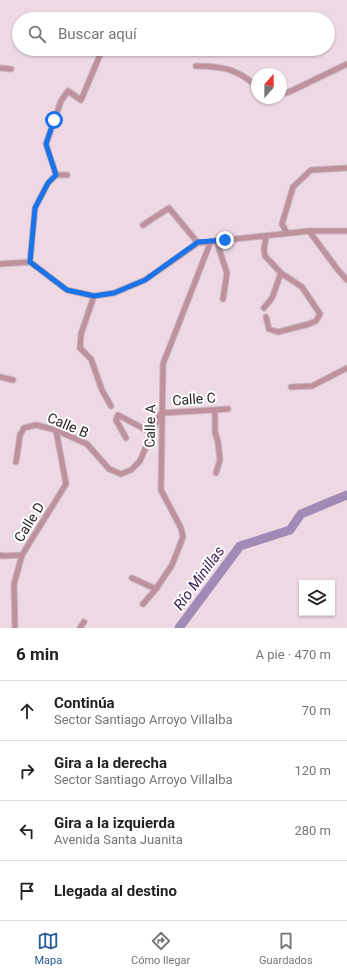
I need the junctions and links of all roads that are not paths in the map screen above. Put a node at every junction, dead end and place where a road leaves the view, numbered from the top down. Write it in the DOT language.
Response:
graph roads {
  1 [pos="100,56"];
  2 [pos="347,64"];
  3 [pos="196,66"];
  4 [pos="0,68"];
  5 [pos="11,69"];
  6 [pos="251,82"];
  7 [pos="287,93"];
  8 [pos="347,168"];
  9 [pos="56,175"];
  10 [pos="67,175"];
  11 [pos="143,225"];
  12 [pos="309,231"];
  13 [pos="347,231"];
  14 [pos="287,233"];
  15 [pos="266,237"];
  16 [pos="213,240"];
  17 [pos="198,242"];
  18 [pos="30,262"];
  19 [pos="0,264"];
  20 [pos="281,273"];
  21 [pos="347,280"];
  22 [pos="94,296"];
  23 [pos="223,299"];
  24 [pos="264,308"];
  25 [pos="266,317"];
  26 [pos="347,368"];
  27 [pos="0,377"];
  28 [pos="13,380"];
  29 [pos="291,387"];
  30 [pos="111,406"];
  31 [pos="228,409"];
  32 [pos="215,410"];
  33 [pos="162,412"];
  34 [pos="56,430"];
  35 [pos="152,433"];
  36 [pos="126,438"];
  37 [pos="16,462"];
  38 [pos="216,473"];
  39 [pos="0,555"];
  40 [pos="22,555"];
  41 [pos="132,578"];
  42 [pos="156,589"];
  43 [pos="143,604"];
  44 [pos="84,622"];
  45 [pos="16,628"];
  46 [pos="80,628"];
  1 -- 9 [label="street"];
  2 -- 7 [label="street"];
  3 -- 6 [label="street"];
  4 -- 5 [label="street"];
  8 -- 14 [label="street"];
  9 -- 10 [label="street"];
  9 -- 18 [label="street"];
  11 -- 17 [label="street"];
  12 -- 13 [label="street"];
  12 -- 14 [label="street"];
  12 -- 21 [label="street"];
  14 -- 15 [label="street"];
  15 -- 16 [label="street"];
  15 -- 20 [label="street"];
  16 -- 17 [label="street"];
  16 -- 23 [label="street"];
  16 -- 33 [label="street, Calle A"];
  17 -- 22 [label="street"];
  18 -- 19 [label="street"];
  18 -- 22 [label="street"];
  20 -- 24 [label="street"];
  20 -- 25 [label="street"];
  22 -- 30 [label="street"];
  26 -- 29 [label="street"];
  27 -- 28 [label="street"];
  31 -- 32 [label="street, Calle C"];
  32 -- 33 [label="street, Calle C"];
  32 -- 38 [label="street"];
  33 -- 35 [label="street, Calle B"];
  33 -- 42 [label="street, Calle A"];
  34 -- 35 [label="street, Calle B"];
  34 -- 37 [label="street, Calle B"];
  34 -- 40 [label="street, Calle D"];
  35 -- 36 [label="street"];
  39 -- 40 [label="street"];
  40 -- 45 [label="street, Calle D"];
  41 -- 42 [label="street"];
  42 -- 43 [label="street, Calle A"];
  44 -- 46 [label="street"];
}
